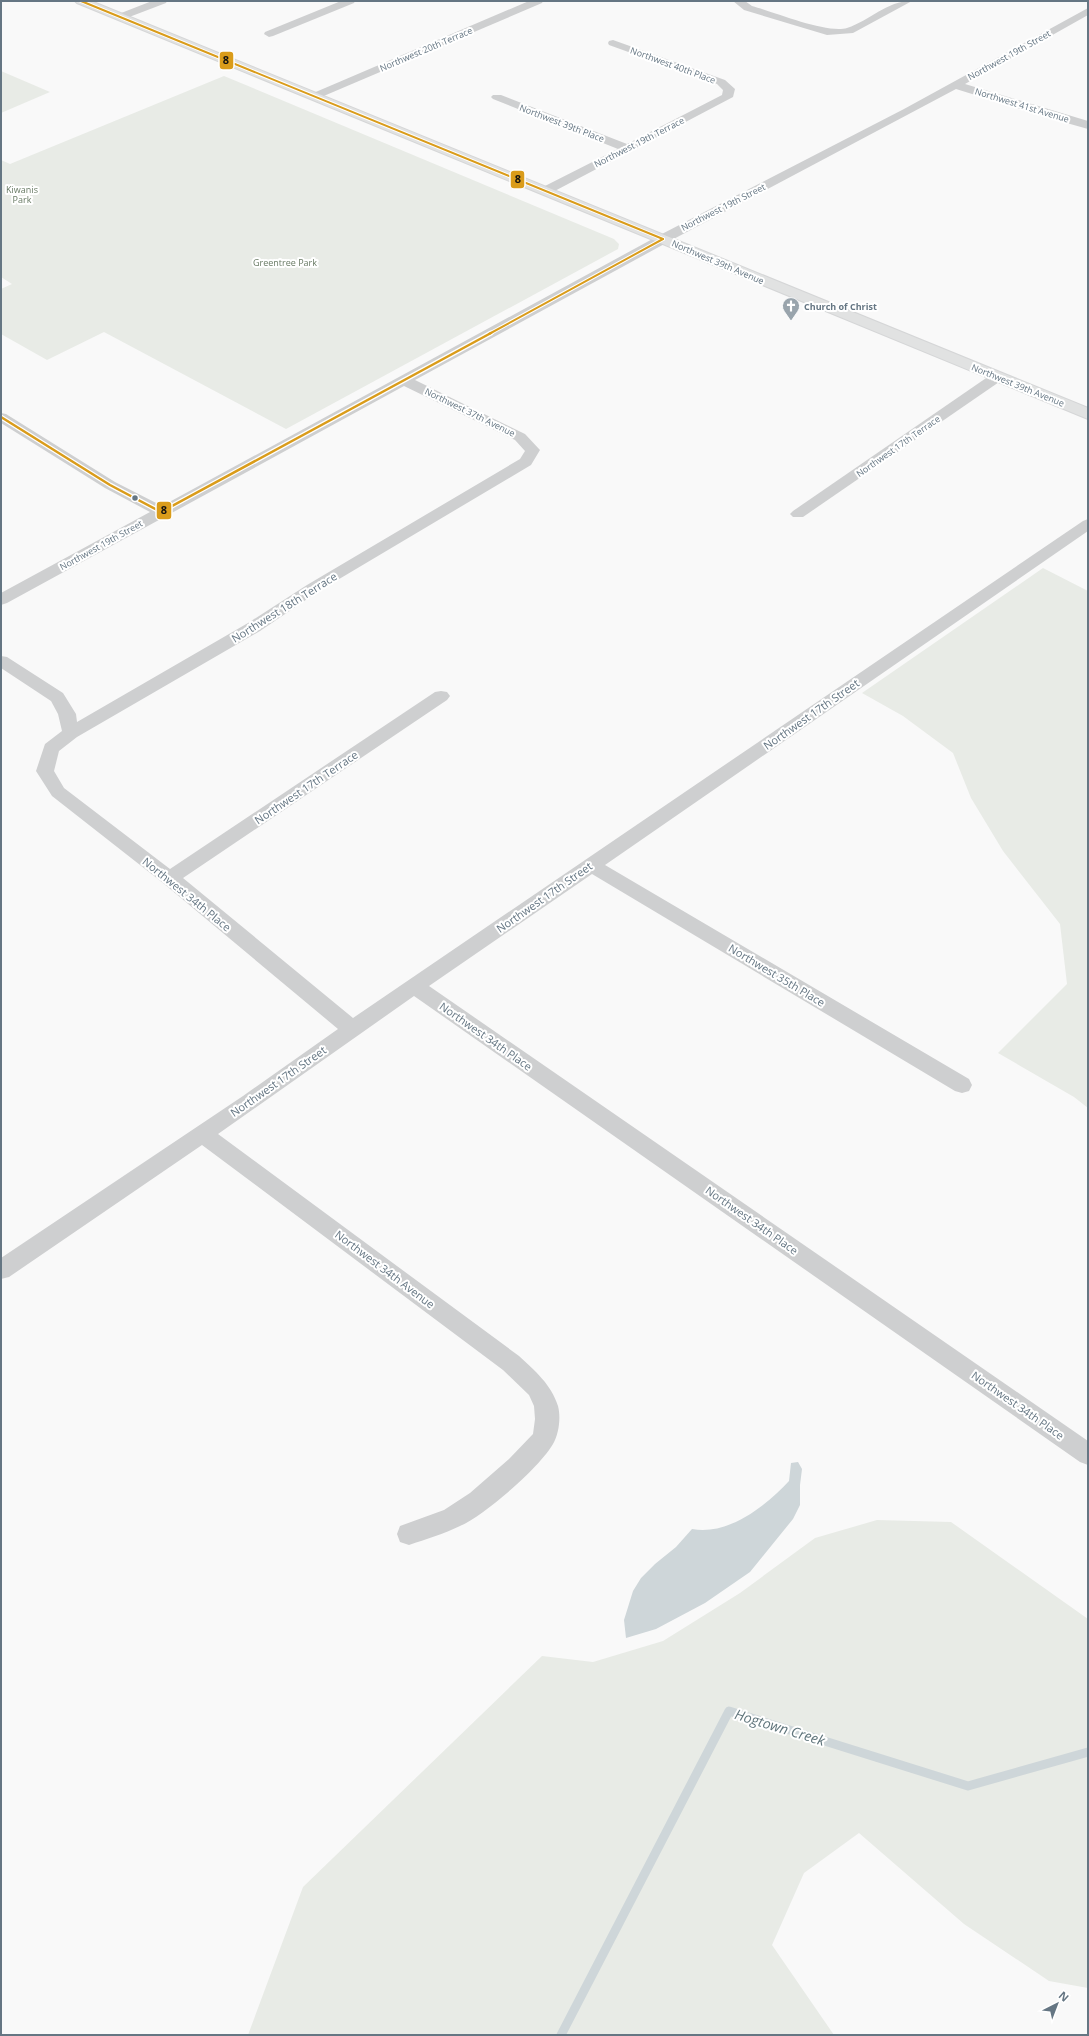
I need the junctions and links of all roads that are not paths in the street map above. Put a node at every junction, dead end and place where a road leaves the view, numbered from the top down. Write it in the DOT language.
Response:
graph roads {
  1 [pos="81,1"];
  2 [pos="162,1"];
  3 [pos="350,1"];
  4 [pos="538,1"];
  5 [pos="738,1"];
  6 [pos="907,1"];
  7 [pos="1088,11"];
  8 [pos="120,17"];
  9 [pos="269,34"];
  10 [pos="613,43"];
  11 [pos="956,85"];
  12 [pos="729,89"];
  13 [pos="315,96"];
  14 [pos="497,97"];
  15 [pos="1088,125"];
  16 [pos="627,148"];
  17 [pos="545,191"];
  18 [pos="663,239"];
  19 [pos="997,377"];
  20 [pos="404,380"];
  21 [pos="1088,414"];
  22 [pos="1,417"];
  23 [pos="533,450"];
  24 [pos="161,512"];
  25 [pos="798,514"];
  26 [pos="1088,524"];
  27 [pos="1,600"];
  28 [pos="1,660"];
  29 [pos="442,696"];
  30 [pos="71,733"];
  31 [pos="45,771"];
  32 [pos="591,864"];
  33 [pos="170,878"];
  34 [pos="415,987"];
  35 [pos="352,1029"];
  36 [pos="962,1085"];
  37 [pos="203,1134"];
  38 [pos="1,1270"];
  39 [pos="1088,1454"];
  40 [pos="409,1534"];
  1 -- 8 [label="main road, Northwest 39th Avenue"];
  2 -- 8 [label="street"];
  3 -- 9 [label="street"];
  4 -- 13 [label="street, Northwest 20th Terrace"];
  5 -- 6 [label="street"];
  7 -- 11 [label="street, Northwest 19th Street"];
  8 -- 13 [label="main road, Northwest 39th Avenue"];
  10 -- 12 [label="street, Northwest 40th Place"];
  11 -- 15 [label="street, Northwest 41st Avenue"];
  11 -- 18 [label="street, Northwest 19th Street"];
  12 -- 16 [label="street, Northwest 19th Terrace"];
  13 -- 17 [label="main road, Northwest 39th Avenue"];
  14 -- 16 [label="street, Northwest 39th Place"];
  16 -- 17 [label="street, Northwest 19th Terrace"];
  17 -- 18 [label="main road, Northwest 39th Avenue"];
  18 -- 19 [label="main road, Northwest 39th Avenue"];
  18 -- 20 [label="street, Northwest 19th Street"];
  19 -- 21 [label="main road, Northwest 39th Avenue"];
  19 -- 25 [label="street, Northwest 17th Terrace"];
  20 -- 23 [label="street, Northwest 37th Avenue"];
  20 -- 24 [label="street, Northwest 19th Street"];
  22 -- 24 [label="street"];
  23 -- 30 [label="street, Northwest 18th Terrace"];
  24 -- 27 [label="street, Northwest 19th Street"];
  26 -- 32 [label="street, Northwest 17th Street"];
  28 -- 30 [label="street"];
  29 -- 33 [label="street, Northwest 17th Terrace"];
  30 -- 31 [label="street, Northwest 18th Terrace"];
  31 -- 33 [label="street, Northwest 34th Place"];
  32 -- 34 [label="street, Northwest 17th Street"];
  32 -- 36 [label="street, Northwest 35th Place"];
  33 -- 35 [label="street, Northwest 34th Place"];
  34 -- 35 [label="street, Northwest 17th Street"];
  34 -- 39 [label="street, Northwest 34th Place"];
  35 -- 37 [label="street, Northwest 17th Street"];
  37 -- 38 [label="street, Northwest 17th Street"];
  37 -- 40 [label="street, Northwest 34th Avenue"];
}
